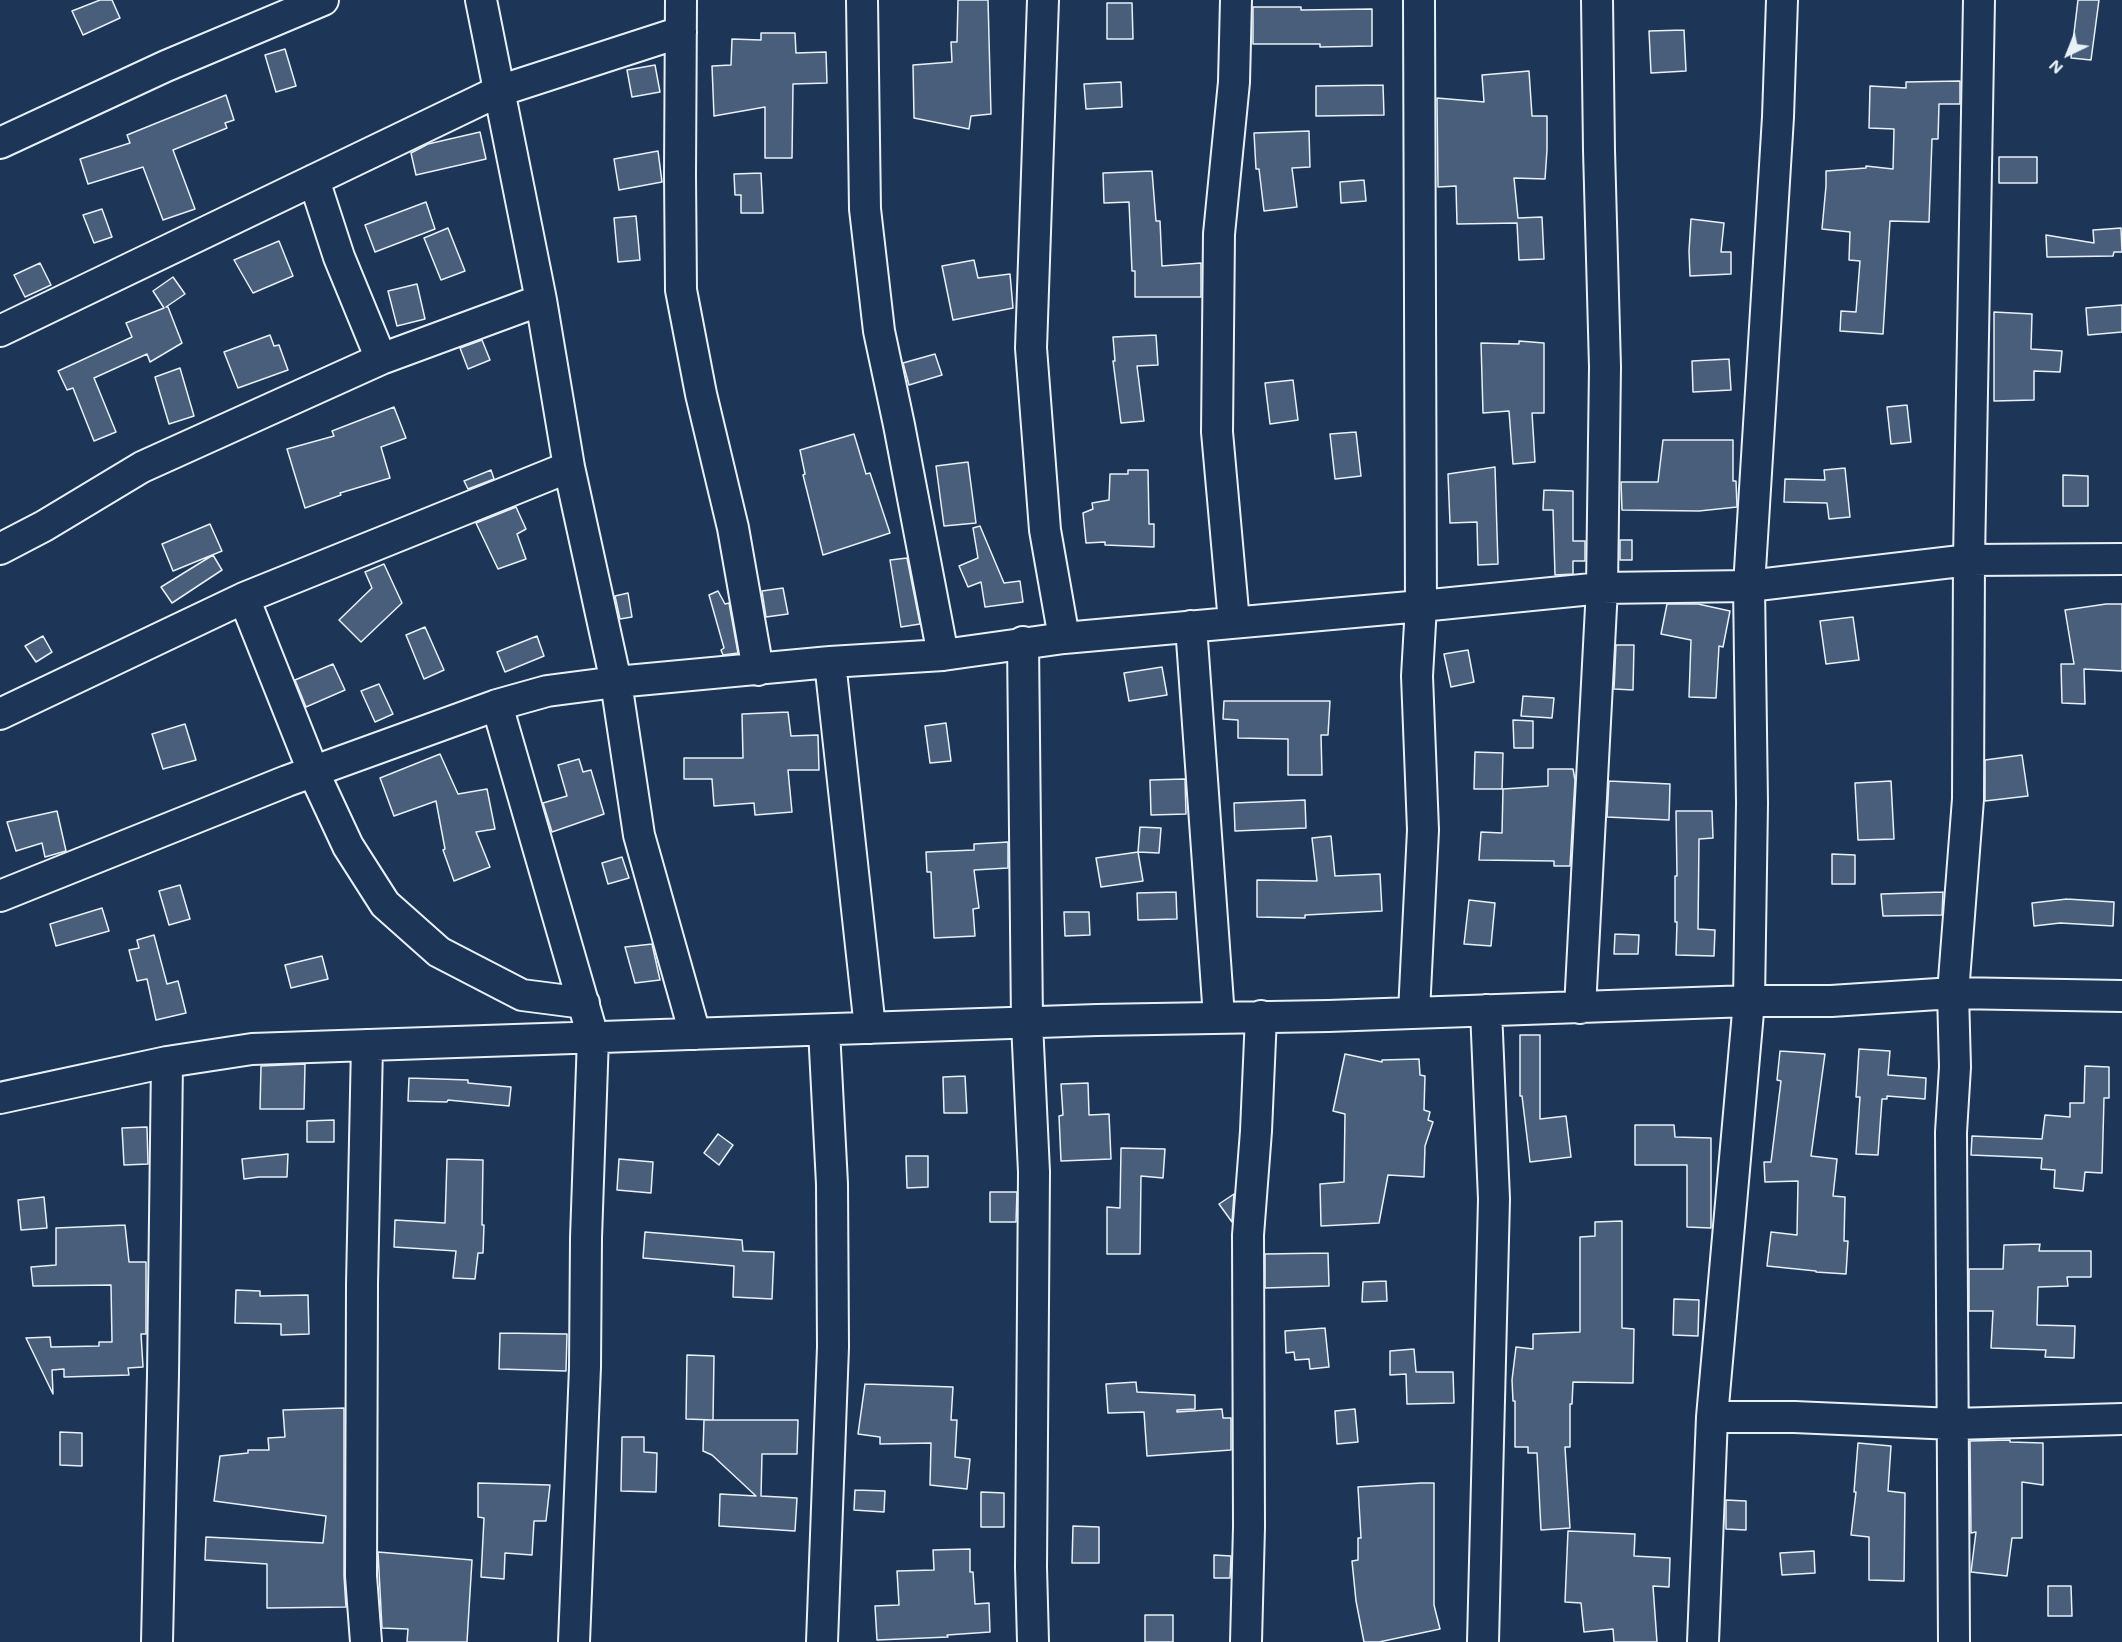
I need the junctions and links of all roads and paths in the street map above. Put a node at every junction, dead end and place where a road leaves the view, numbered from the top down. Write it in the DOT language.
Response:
graph roads {
  1 [pos="323,0"];
  2 [pos="481,0"];
  3 [pos="681,0"];
  4 [pos="862,0"];
  5 [pos="1043,0"];
  6 [pos="1236,0"];
  7 [pos="1419,0"];
  8 [pos="1597,0"];
  9 [pos="1782,0"];
  10 [pos="1979,0"];
  11 [pos="681,32"];
  12 [pos="499,91"];
  13 [pos="0,142"];
  14 [pos="314,180"];
  15 [pos="541,300"];
  16 [pos="0,331"];
  17 [pos="381,359"];
  18 [pos="569,467"];
  19 [pos="0,549"];
  20 [pos="2122,559"];
  21 [pos="1969,560"];
  22 [pos="1749,586"];
  23 [pos="1602,588"];
  24 [pos="244,598"];
  25 [pos="1421,606"];
  26 [pos="1234,622"];
  27 [pos="1191,626"];
  28 [pos="1064,638"];
  29 [pos="1023,642"];
  30 [pos="943,655"];
  31 [pos="830,662"];
  32 [pos="758,670"];
  33 [pos="615,682"];
  34 [pos="497,705"];
  35 [pos="0,714"];
  36 [pos="313,771"];
  37 [pos="0,896"];
  38 [pos="1953,993"];
  39 [pos="2122,996"];
  40 [pos="1749,1001"];
  41 [pos="584,1004"];
  42 [pos="1580,1008"];
  43 [pos="1486,1010"];
  44 [pos="1414,1012"];
  45 [pos="1261,1016"];
  46 [pos="1219,1017"];
  47 [pos="1027,1023"];
  48 [pos="870,1028"];
  49 [pos="824,1030"];
  50 [pos="695,1034"];
  51 [pos="593,1037"];
  52 [pos="367,1045"];
  53 [pos="167,1062"];
  54 [pos="0,1098"];
  55 [pos="1712,1417"];
  56 [pos="2122,1419"];
  57 [pos="1954,1424"];
  58 [pos="157,1642"];
  59 [pos="366,1642"];
  60 [pos="574,1642"];
  61 [pos="822,1642"];
  62 [pos="1033,1642"];
  63 [pos="1246,1642"];
  64 [pos="1483,1642"];
  65 [pos="1703,1642"];
  66 [pos="1954,1642"];
  1 -- 13 [label="street"];
  2 -- 12 [label="street"];
  3 -- 11 [label="street"];
  4 -- 30 [label="street"];
  5 -- 28 [label="street"];
  6 -- 26 [label="street"];
  7 -- 25 [label="street"];
  8 -- 23 [label="street"];
  9 -- 22 [label="street"];
  10 -- 21 [label="street"];
  11 -- 12 [label="street"];
  11 -- 32 [label="street"];
  12 -- 14 [label="street"];
  12 -- 15 [label="street"];
  14 -- 16 [label="street"];
  14 -- 17 [label="street"];
  15 -- 17 [label="street"];
  15 -- 18 [label="street"];
  17 -- 19 [label="street"];
  18 -- 24 [label="street"];
  18 -- 33 [label="street"];
  20 -- 21 [label="street"];
  21 -- 22 [label="street"];
  21 -- 38 [label="street"];
  22 -- 23 [label="street"];
  22 -- 40 [label="street"];
  23 -- 25 [label="street"];
  23 -- 42 [label="street"];
  24 -- 35 [label="street"];
  24 -- 36 [label="street"];
  25 -- 26 [label="street"];
  25 -- 44 [label="street"];
  26 -- 27 [label="street"];
  27 -- 28 [label="street"];
  27 -- 46 [label="street"];
  28 -- 29 [label="street"];
  29 -- 30 [label="street"];
  29 -- 47 [label="street"];
  30 -- 31 [label="street"];
  31 -- 32 [label="street"];
  31 -- 48 [label="street"];
  32 -- 33 [label="street"];
  33 -- 34 [label="street"];
  33 -- 50 [label="street"];
  34 -- 36 [label="street"];
  34 -- 41 [label="street"];
  36 -- 37 [label="street"];
  36 -- 41 [label="street"];
  38 -- 39 [label="street"];
  38 -- 40 [label="street"];
  38 -- 57 [label="street"];
  40 -- 42 [label="street"];
  40 -- 55 [label="street"];
  41 -- 51 [label="street"];
  42 -- 43 [label="street"];
  43 -- 44 [label="street"];
  43 -- 64 [label="street"];
  44 -- 45 [label="street"];
  45 -- 46 [label="street"];
  45 -- 63 [label="street"];
  46 -- 47 [label="street"];
  47 -- 48 [label="street"];
  47 -- 62 [label="street"];
  48 -- 49 [label="street"];
  49 -- 50 [label="street"];
  49 -- 61 [label="street"];
  50 -- 51 [label="street"];
  51 -- 52 [label="street"];
  51 -- 60 [label="street"];
  52 -- 53 [label="street"];
  52 -- 59 [label="street"];
  53 -- 54 [label="street"];
  53 -- 58 [label="street"];
  55 -- 57 [label="street"];
  55 -- 65 [label="street"];
  56 -- 57 [label="street"];
  57 -- 66 [label="street"];
}
